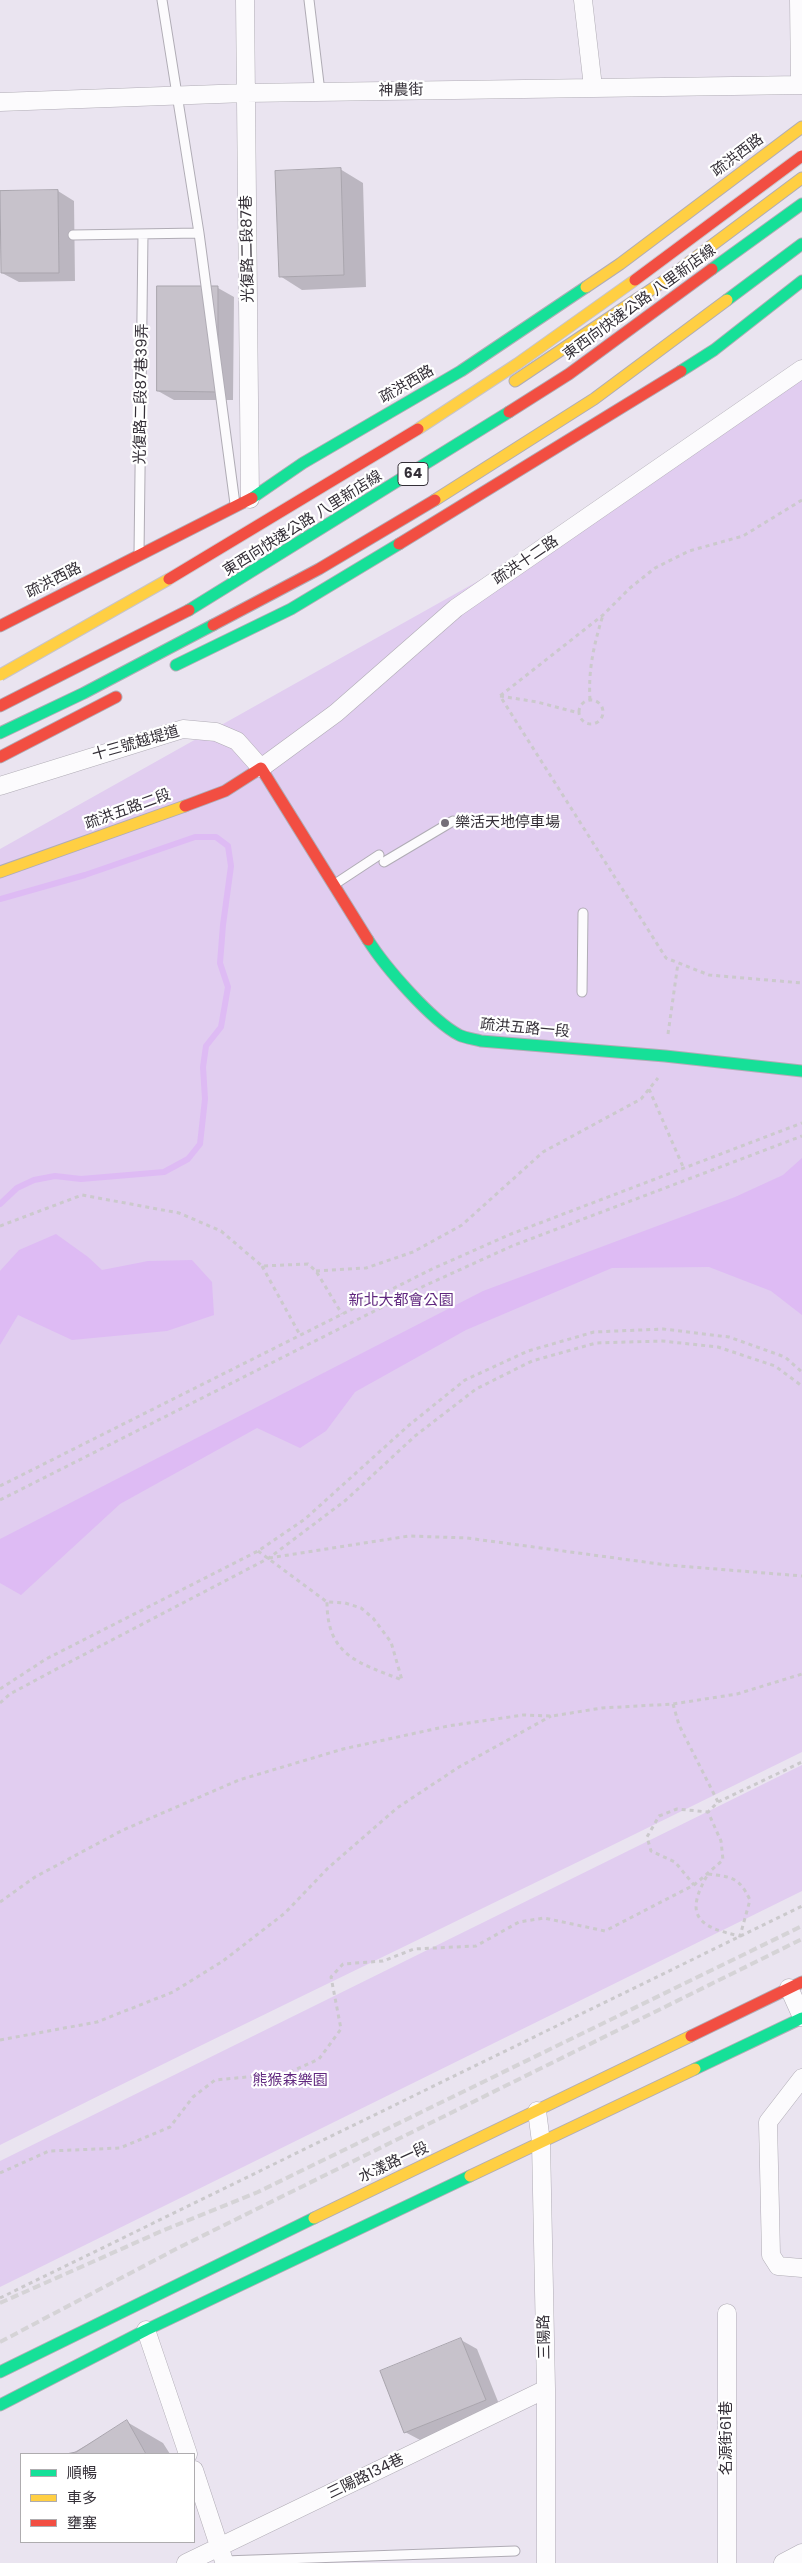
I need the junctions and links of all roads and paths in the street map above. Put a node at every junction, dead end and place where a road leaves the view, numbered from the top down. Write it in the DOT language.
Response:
graph roads {
  1 [pos="162,0"];
  2 [pos="245,0"];
  3 [pos="308,0"];
  4 [pos="584,0"];
  5 [pos="799,0"];
  6 [pos="801,84"];
  7 [pos="593,87"];
  8 [pos="320,92"];
  9 [pos="246,93"];
  10 [pos="176,96"];
  11 [pos="0,102"];
  12 [pos="802,127"];
  13 [pos="802,156"];
  14 [pos="802,178"];
  15 [pos="802,204"];
  16 [pos="199,232"];
  17 [pos="143,234"];
  18 [pos="73,235"];
  19 [pos="802,244"];
  20 [pos="802,281"];
  21 [pos="704,302"];
  22 [pos="637,352"];
  23 [pos="802,369"];
  24 [pos="501,389"];
  25 [pos="468,411"];
  26 [pos="503,442"];
  27 [pos="802,500"];
  28 [pos="243,502"];
  29 [pos="139,555"];
  30 [pos="603,615"];
  31 [pos="0,626"];
  32 [pos="208,650"];
  33 [pos="0,662"];
  34 [pos="162,673"];
  35 [pos="0,675"];
  36 [pos="128,691"];
  37 [pos="500,696"];
  38 [pos="590,700"];
  39 [pos="0,706"];
  40 [pos="579,713"];
  41 [pos="0,733"];
  42 [pos="0,757"];
  43 [pos="262,768"];
  44 [pos="0,786"];
  45 [pos="453,821"];
  46 [pos="0,872"];
  47 [pos="332,885"];
  48 [pos="583,913"];
  49 [pos="678,963"];
  50 [pos="802,983"];
  51 [pos="582,992"];
  52 [pos="668,1038"];
  53 [pos="802,1071"];
  54 [pos="663,1072"];
  55 [pos="649,1089"];
  56 [pos="802,1123"];
  57 [pos="802,1136"];
  58 [pos="684,1168"];
  59 [pos="0,1226"];
  60 [pos="262,1266"];
  61 [pos="316,1271"];
  62 [pos="342,1314"];
  63 [pos="300,1335"];
  64 [pos="802,1372"];
  65 [pos="802,1386"];
  66 [pos="0,1486"];
  67 [pos="0,1500"];
  68 [pos="258,1551"];
  69 [pos="269,1558"];
  70 [pos="802,1576"];
  71 [pos="327,1602"];
  72 [pos="802,1674"];
  73 [pos="1,1688"];
  74 [pos="10,1694"];
  75 [pos="0,1703"];
  76 [pos="673,1704"];
  77 [pos="552,1716"];
  78 [pos="802,1762"];
  79 [pos="718,1802"];
  80 [pos="708,1812"];
  81 [pos="708,1874"];
  82 [pos="694,1885"];
  83 [pos="0,1902"];
  84 [pos="802,1906"];
  85 [pos="740,1936"];
  86 [pos="795,1986"];
  87 [pos="802,2018"];
  88 [pos="0,2040"];
  89 [pos="802,2078"];
  90 [pos="537,2111"];
  91 [pos="541,2142"];
  92 [pos="0,2173"];
  93 [pos="802,2268"];
  94 [pos="0,2298"];
  95 [pos="727,2313"];
  96 [pos="146,2330"];
  97 [pos="0,2372"];
  98 [pos="546,2390"];
  99 [pos="0,2405"];
  100 [pos="188,2453"];
  101 [pos="195,2473"];
  102 [pos="515,2551"];
  103 [pos="802,2553"];
  104 [pos="223,2557"];
  105 [pos="186,2563"];
  106 [pos="546,2563"];
  107 [pos="727,2563"];
  108 [pos="783,2563"];
  1 -- 10 [label="lane"];
  2 -- 9 [label="street, 光復路二段87巷"];
  3 -- 8 [label="lane"];
  4 -- 7 [label="street"];
  5 -- 6 [label="street"];
  6 -- 7 [label="street, 神農街"];
  7 -- 8 [label="street, 神農街"];
  8 -- 9 [label="street, 神農街"];
  9 -- 10 [label="street, 神農街"];
  9 -- 28 [label="street, 光復路二段87巷"];
  10 -- 11 [label="street, 神農街"];
  10 -- 16 [label="lane"];
  12 -- 28 [label="main road, 疏洪西路"];
  13 -- 35 [label="main road, bridge"];
  14 -- 24 [label="main road"];
  15 -- 39 [label="main road, 東西向快速公路 八里新店線 / 64"];
  16 -- 17 [label="lane"];
  16 -- 28 [label="lane"];
  17 -- 18 [label="lane"];
  17 -- 29 [label="lane, 光復路二段87巷39弄"];
  19 -- 41 [label="main road, 64"];
  20 -- 32 [label="main road"];
  21 -- 22 [label="main road"];
  23 -- 43 [label="street, 疏洪十二路"];
  25 -- 33 [label="main road"];
  26 -- 32 [label="main road"];
  27 -- 30 [label="path"];
  28 -- 29 [label="main road, 疏洪西路"];
  29 -- 31 [label="main road, 疏洪西路"];
  30 -- 37 [label="path"];
  30 -- 38 [label="path"];
  32 -- 34 [label="main road"];
  36 -- 42 [label="main road"];
  37 -- 40 [label="path"];
  37 -- 49 [label="path"];
  38 -- 40 [label="path"];
  38 -- 40 [label="path"];
  43 -- 44 [label="street, 十三號越堤道"];
  43 -- 46 [label="main road, 疏洪五路二段"];
  43 -- 47 [label="main road, 疏洪五路一段"];
  45 -- 47 [label="lane"];
  47 -- 53 [label="main road, 疏洪五路一段"];
  48 -- 51 [label="lane"];
  49 -- 50 [label="path"];
  49 -- 52 [label="path"];
  54 -- 55 [label="path"];
  55 -- 58 [label="path"];
  55 -- 61 [label="path"];
  56 -- 58 [label="path"];
  57 -- 67 [label="path"];
  58 -- 62 [label="path"];
  59 -- 60 [label="path"];
  60 -- 61 [label="path"];
  60 -- 63 [label="path"];
  61 -- 62 [label="path"];
  62 -- 63 [label="path"];
  63 -- 66 [label="path"];
  64 -- 68 [label="path"];
  65 -- 69 [label="path"];
  68 -- 69 [label="path"];
  68 -- 73 [label="path"];
  69 -- 70 [label="path"];
  69 -- 71 [label="path"];
  69 -- 74 [label="path"];
  71 -- 71 [label="path"];
  72 -- 76 [label="path"];
  73 -- 74 [label="path"];
  74 -- 75 [label="path"];
  76 -- 77 [label="path"];
  76 -- 79 [label="path"];
  77 -- 83 [label="path"];
  77 -- 88 [label="path"];
  78 -- 79 [label="path"];
  79 -- 80 [label="path"];
  80 -- 81 [label="path"];
  80 -- 82 [label="path"];
  81 -- 82 [label="path"];
  81 -- 85 [label="path"];
  81 -- 85 [label="path"];
  82 -- 92 [label="path"];
  84 -- 85 [label="path"];
  85 -- 94 [label="path"];
  86 -- 87 [label="street"];
  86 -- 90 [label="main road, 水漾路一段"];
  87 -- 91 [label="main road"];
  89 -- 93 [label="street"];
  90 -- 91 [label="street, 三陽路"];
  90 -- 97 [label="main road, 水漾路一段"];
  91 -- 96 [label="main road"];
  91 -- 98 [label="street, 三陽路"];
  95 -- 107 [label="street, 名源街61巷"];
  96 -- 99 [label="main road"];
  96 -- 100 [label="street"];
  98 -- 104 [label="street, 三陽路134巷"];
  98 -- 106 [label="street, 三陽路"];
  101 -- 104 [label="street"];
  102 -- 104 [label="lane"];
  103 -- 108 [label="street"];
  104 -- 105 [label="street, 三陽路134巷"];
}
